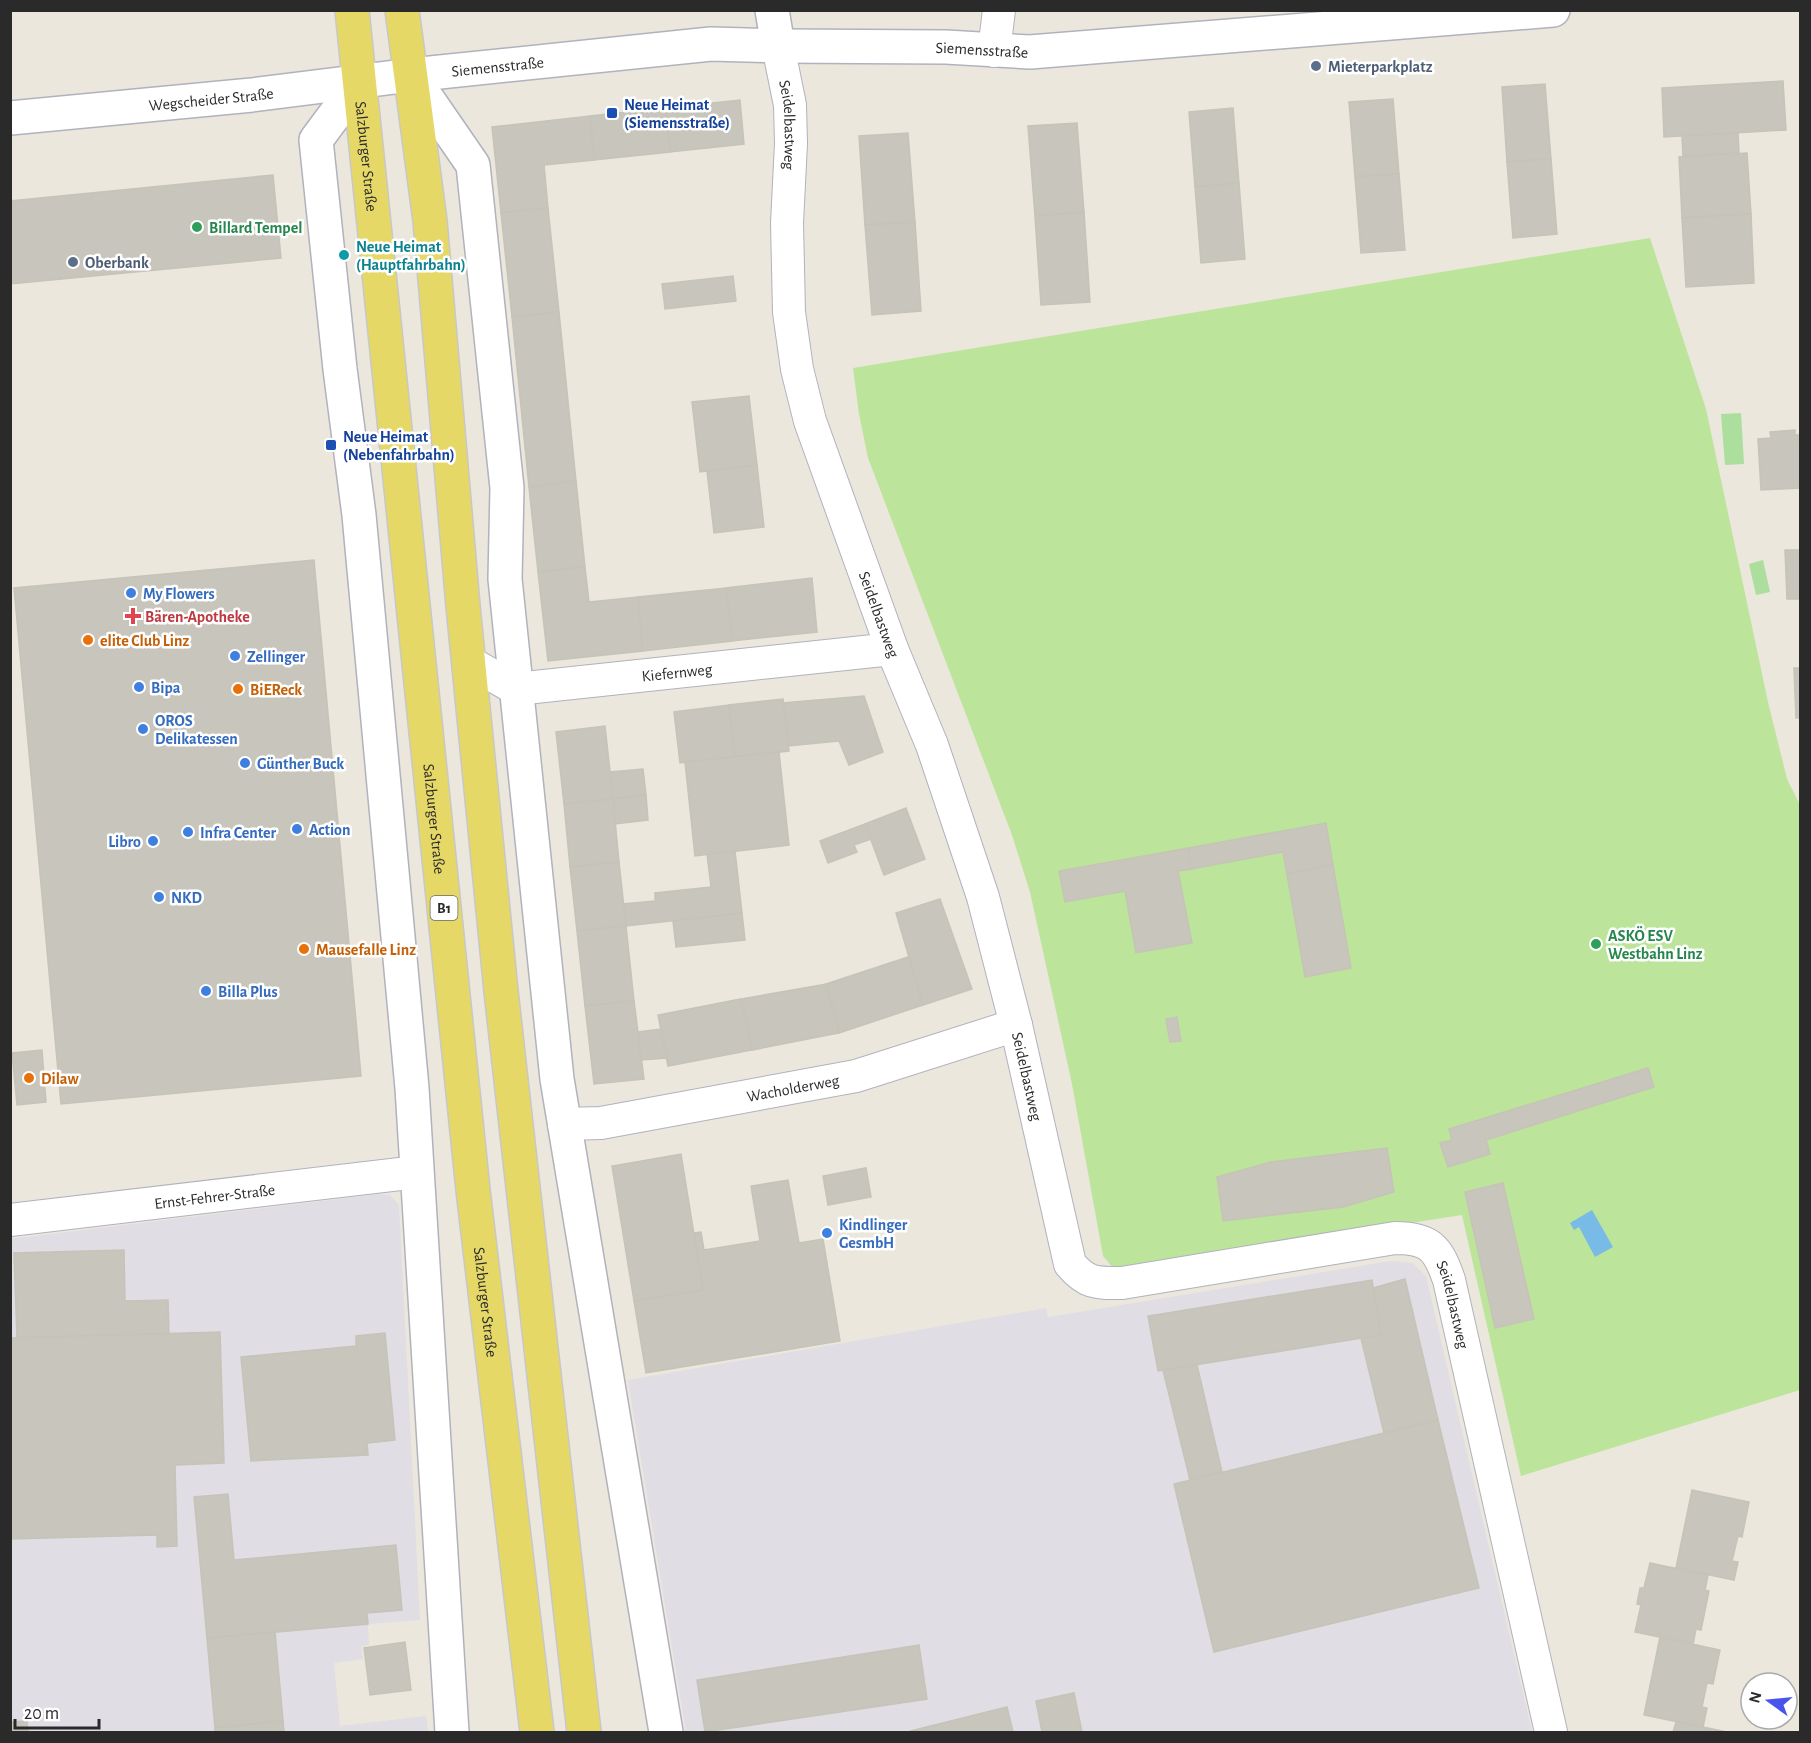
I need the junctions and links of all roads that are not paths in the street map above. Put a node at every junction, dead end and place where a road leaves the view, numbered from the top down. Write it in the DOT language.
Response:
graph roads {
  1 [pos="352,10"];
  2 [pos="402,10"];
  3 [pos="772,10"];
  4 [pos="999,10"];
  5 [pos="1553,10"];
  6 [pos="778,46"];
  7 [pos="994,51"];
  8 [pos="411,75"];
  9 [pos="359,82"];
  10 [pos="10,118"];
  11 [pos="892,649"];
  12 [pos="469,662"];
  13 [pos="516,689"];
  14 [pos="1016,1025"];
  15 [pos="564,1124"];
  16 [pos="417,1172"];
  17 [pos="10,1220"];
  18 [pos="452,1732"];
  19 [pos="537,1732"];
  20 [pos="584,1732"];
  21 [pos="666,1732"];
  22 [pos="1551,1732"];
  1 -- 9 [label="main road, Salzburger Straße / B1"];
  2 -- 8 [label="main road"];
  3 -- 6 [label="street"];
  4 -- 7 [label="street"];
  5 -- 7 [label="street, Siemensstraße"];
  6 -- 7 [label="street, Siemensstraße"];
  6 -- 8 [label="street, Siemensstraße"];
  6 -- 11 [label="street, Seidelbastweg"];
  8 -- 9 [label="street, Wegscheider Straße"];
  8 -- 12 [label="main road"];
  8 -- 13 [label="street"];
  9 -- 10 [label="street, Wegscheider Straße"];
  9 -- 16 [label="street"];
  9 -- 19 [label="main road, Salzburger Straße / B1"];
  11 -- 13 [label="street, Kiefernweg"];
  11 -- 14 [label="street, Seidelbastweg"];
  12 -- 13 [label="street"];
  12 -- 20 [label="main road"];
  13 -- 15 [label="street"];
  14 -- 15 [label="street, Wacholderweg"];
  14 -- 22 [label="street, Seidelbastweg"];
  15 -- 21 [label="street"];
  16 -- 17 [label="street, Ernst-Fehrer-Straße"];
  16 -- 18 [label="street"];
}
